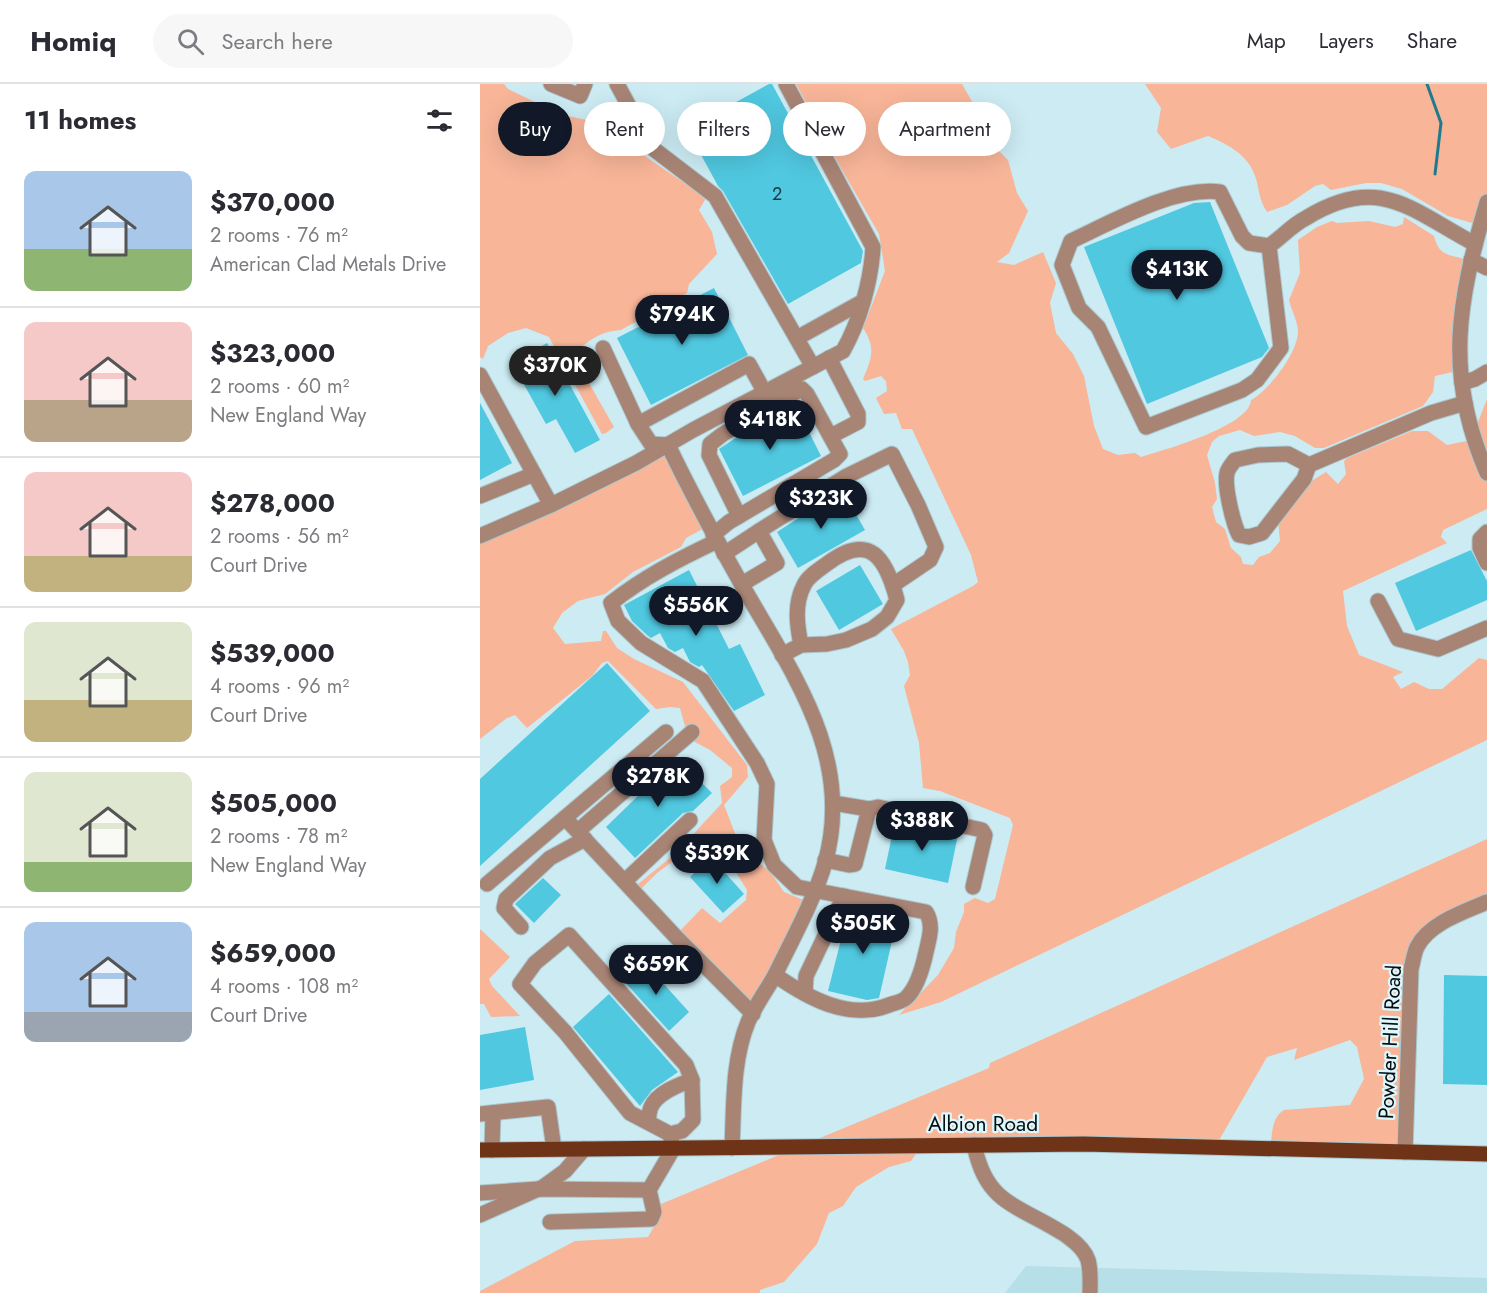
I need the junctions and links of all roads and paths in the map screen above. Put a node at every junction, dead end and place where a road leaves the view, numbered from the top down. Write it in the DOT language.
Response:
graph roads {
  1 [pos="551,84"];
  2 [pos="585,84"];
  3 [pos="617,84"];
  4 [pos="786,84"];
  5 [pos="1487,202"];
  6 [pos="1484,224"];
  7 [pos="1475,244"];
  8 [pos="1269,246"];
  9 [pos="1471,260"];
  10 [pos="1487,268"];
  11 [pos="862,302"];
  12 [pos="797,338"];
  13 [pos="603,348"];
  14 [pos="829,358"];
  15 [pos="813,367"];
  16 [pos="1487,372"];
  17 [pos="480,375"];
  18 [pos="1461,383"];
  19 [pos="765,393"];
  20 [pos="1465,403"];
  21 [pos="749,409"];
  22 [pos="638,424"];
  23 [pos="831,436"];
  24 [pos="668,445"];
  25 [pos="1309,465"];
  26 [pos="1487,473"];
  27 [pos="534,474"];
  28 [pos="480,496"];
  29 [pos="551,506"];
  30 [pos="740,516"];
  31 [pos="759,531"];
  32 [pos="1487,532"];
  33 [pos="480,536"];
  34 [pos="718,544"];
  35 [pos="1487,563"];
  36 [pos="742,584"];
  37 [pos="893,585"];
  38 [pos="1378,601"];
  39 [pos="1487,628"];
  40 [pos="801,645"];
  41 [pos="782,655"];
  42 [pos="666,732"];
  43 [pos="692,732"];
  44 [pos="833,803"];
  45 [pos="869,809"];
  46 [pos="565,818"];
  47 [pos="690,820"];
  48 [pos="582,835"];
  49 [pos="825,860"];
  50 [pos="625,881"];
  51 [pos="487,884"];
  52 [pos="973,887"];
  53 [pos="815,891"];
  54 [pos="844,896"];
  55 [pos="1487,902"];
  56 [pos="521,927"];
  57 [pos="775,975"];
  58 [pos="805,993"];
  59 [pos="753,1014"];
  60 [pos="692,1080"];
  61 [pos="487,1114"];
  62 [pos="648,1122"];
  63 [pos="672,1141"];
  64 [pos="974,1145"];
  65 [pos="732,1148"];
  66 [pos="554,1149"];
  67 [pos="584,1149"];
  68 [pos="486,1150"];
  69 [pos="1405,1152"];
  70 [pos="1487,1154"];
  71 [pos="538,1189"];
  72 [pos="649,1190"];
  73 [pos="480,1192"];
  74 [pos="480,1215"];
  75 [pos="550,1222"];
  76 [pos="1090,1293"];
  1 -- 2 [label="street"];
  3 -- 12 [label="street"];
  4 -- 11 [label="street"];
  5 -- 6 [label="street"];
  6 -- 7 [label="street"];
  7 -- 8 [label="street"];
  7 -- 9 [label="street"];
  8 -- 8 [label="street"];
  9 -- 10 [label="street"];
  9 -- 18 [label="street"];
  11 -- 12 [label="street"];
  11 -- 14 [label="street"];
  12 -- 15 [label="street"];
  13 -- 22 [label="street"];
  14 -- 15 [label="street"];
  14 -- 23 [label="street"];
  15 -- 19 [label="street"];
  16 -- 18 [label="street"];
  17 -- 27 [label="street"];
  18 -- 20 [label="street"];
  19 -- 21 [label="street"];
  19 -- 22 [label="street"];
  20 -- 25 [label="street"];
  20 -- 26 [label="street"];
  21 -- 23 [label="street"];
  21 -- 24 [label="street"];
  21 -- 30 [label="street"];
  22 -- 24 [label="street"];
  23 -- 30 [label="street"];
  24 -- 29 [label="street"];
  24 -- 34 [label="street"];
  25 -- 25 [label="street"];
  27 -- 28 [label="street"];
  27 -- 29 [label="street"];
  29 -- 33 [label="street"];
  30 -- 34 [label="street"];
  31 -- 34 [label="street"];
  31 -- 36 [label="street"];
  31 -- 37 [label="street"];
  32 -- 35 [label="street"];
  34 -- 36 [label="street"];
  34 -- 53 [label="street"];
  36 -- 41 [label="street"];
  37 -- 40 [label="street"];
  37 -- 40 [label="street"];
  38 -- 39 [label="street"];
  40 -- 41 [label="street"];
  41 -- 44 [label="street"];
  42 -- 46 [label="street"];
  43 -- 48 [label="street"];
  44 -- 45 [label="street"];
  44 -- 49 [label="street"];
  45 -- 49 [label="street"];
  45 -- 52 [label="street"];
  46 -- 48 [label="street"];
  46 -- 51 [label="street"];
  47 -- 50 [label="street"];
  48 -- 50 [label="street"];
  48 -- 56 [label="street"];
  49 -- 53 [label="street"];
  50 -- 59 [label="street"];
  53 -- 54 [label="street"];
  53 -- 57 [label="street"];
  54 -- 58 [label="street"];
  54 -- 58 [label="street"];
  55 -- 69 [label="street, Powder Hill Road"];
  57 -- 58 [label="street"];
  57 -- 59 [label="street"];
  59 -- 65 [label="street"];
  60 -- 62 [label="street"];
  60 -- 62 [label="street"];
  60 -- 63 [label="street"];
  61 -- 66 [label="street"];
  61 -- 68 [label="street"];
  62 -- 63 [label="street"];
  63 -- 65 [label="main road, Albion Road"];
  63 -- 67 [label="main road, Albion Road"];
  63 -- 72 [label="street"];
  64 -- 65 [label="main road, Albion Road"];
  64 -- 69 [label="main road, Albion Road"];
  64 -- 76 [label="street"];
  66 -- 67 [label="main road, Albion Road"];
  66 -- 68 [label="main road, Albion Road"];
  67 -- 71 [label="street"];
  69 -- 70 [label="main road, Albion Road"];
  71 -- 72 [label="street"];
  71 -- 73 [label="street"];
  71 -- 74 [label="street"];
  72 -- 75 [label="street"];
}
